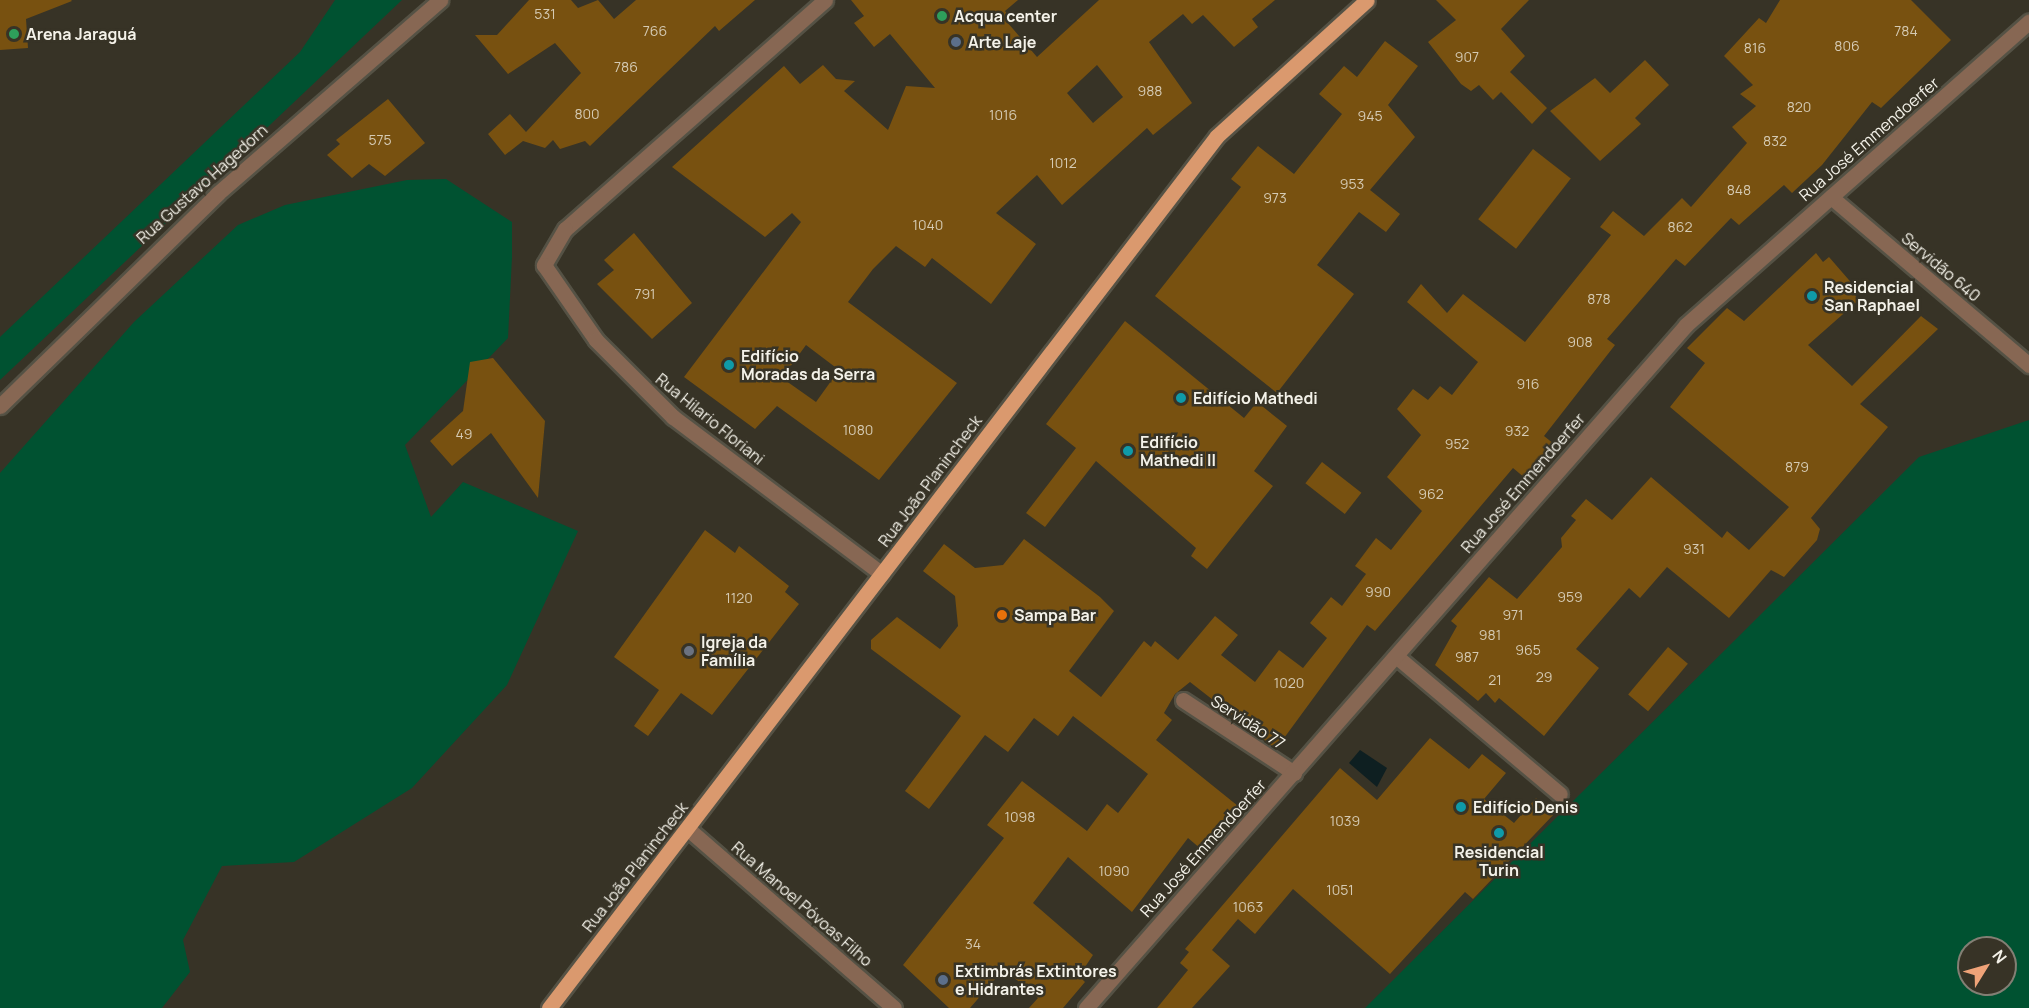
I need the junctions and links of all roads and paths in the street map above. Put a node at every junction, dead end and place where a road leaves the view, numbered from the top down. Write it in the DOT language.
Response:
graph roads {
  1 [pos="440,0"];
  2 [pos="825,0"];
  3 [pos="1367,0"];
  4 [pos="2029,22"];
  5 [pos="1830,198"];
  6 [pos="2029,364"];
  7 [pos="0,406"];
  8 [pos="882,574"];
  9 [pos="1396,656"];
  10 [pos="1183,700"];
  11 [pos="1294,773"];
  12 [pos="1560,794"];
  13 [pos="687,828"];
  14 [pos="549,1008"];
  15 [pos="894,1008"];
  16 [pos="1086,1008"];
  1 -- 7 [label="street, Rua Gustavo Hagedorn"];
  2 -- 8 [label="street, Rua Hilario Floriani"];
  3 -- 8 [label="main road, Rua João Planincheck"];
  4 -- 5 [label="street, Rua José Emmendoerfer"];
  5 -- 6 [label="street, Servidão 640"];
  5 -- 9 [label="street, Rua José Emmendoerfer"];
  8 -- 13 [label="main road, Rua João Planincheck"];
  9 -- 11 [label="street, Rua José Emmendoerfer"];
  9 -- 12 [label="street"];
  10 -- 11 [label="street, Servidão 77"];
  11 -- 16 [label="street, Rua José Emmendoerfer"];
  13 -- 14 [label="main road, Rua João Planincheck"];
  13 -- 15 [label="street, Rua Manoel Póvoas Filho"];
}
